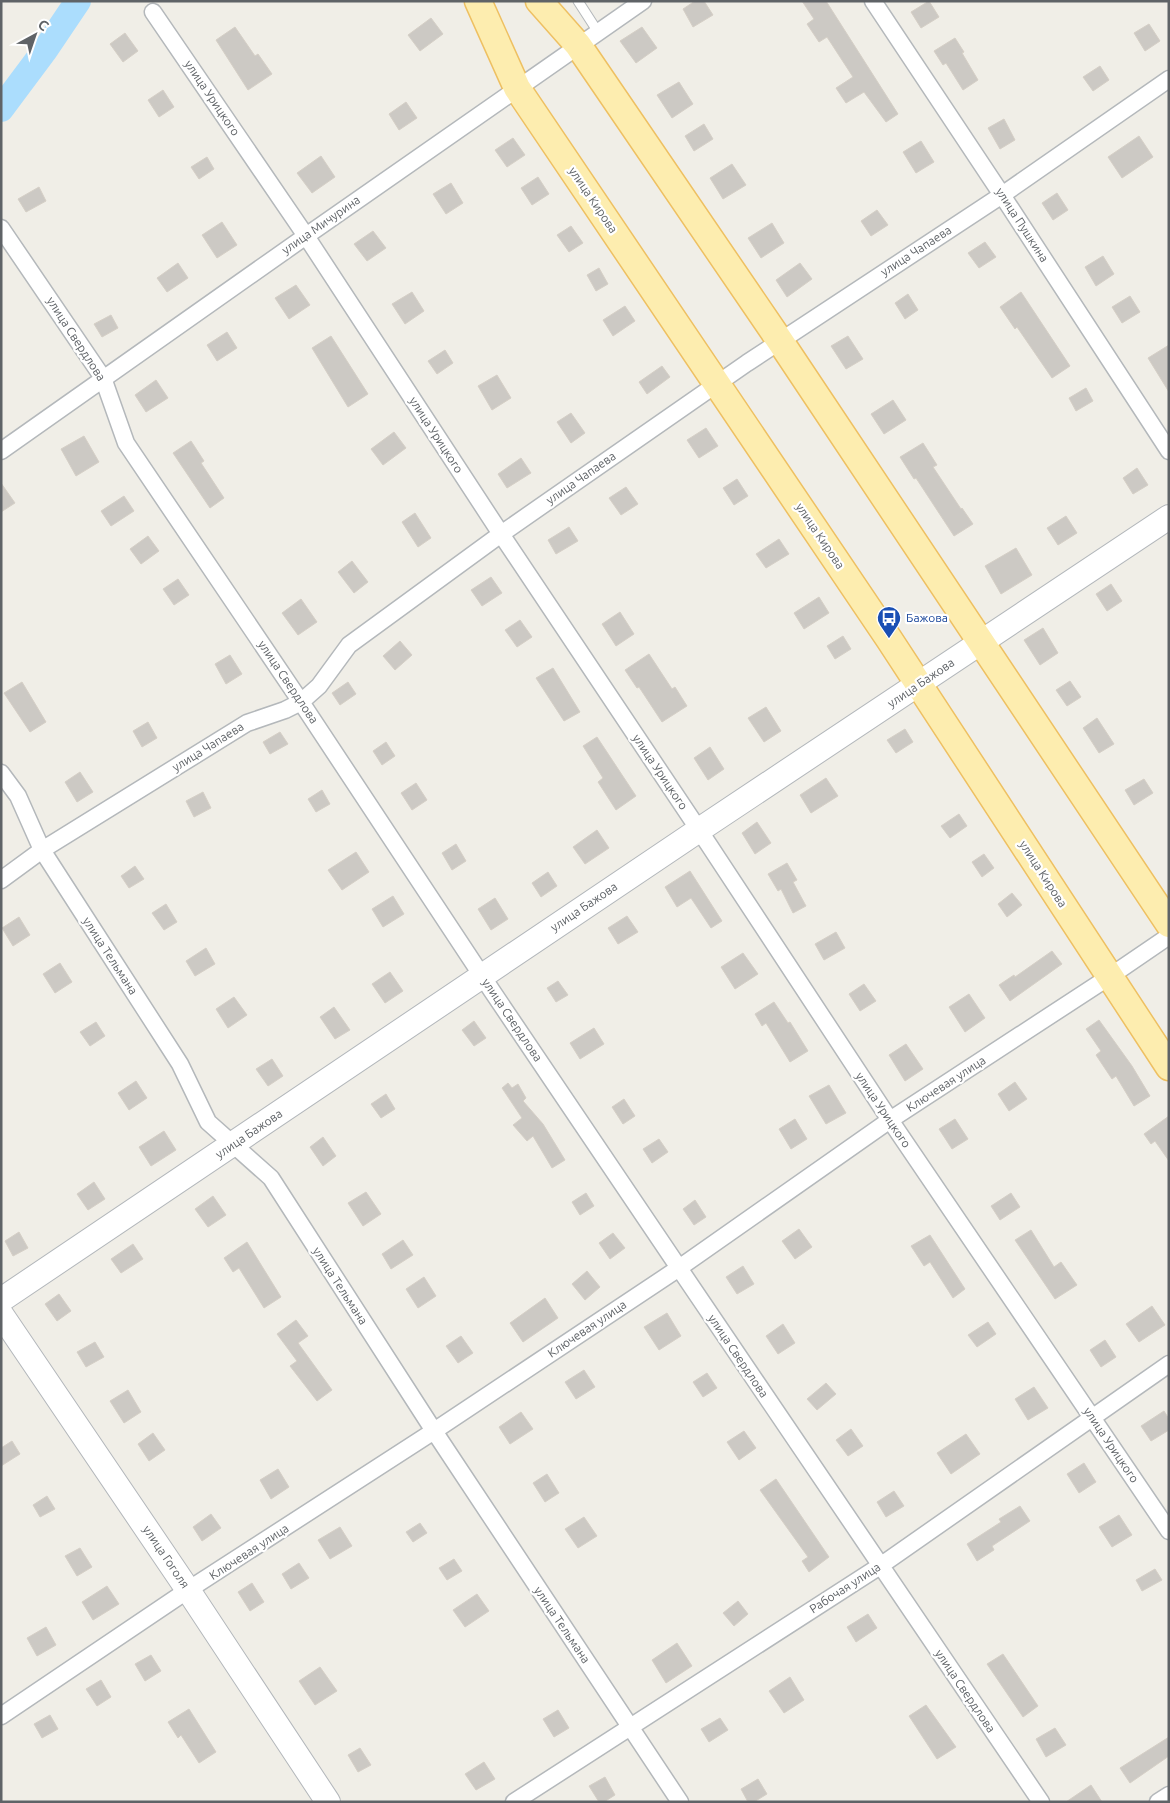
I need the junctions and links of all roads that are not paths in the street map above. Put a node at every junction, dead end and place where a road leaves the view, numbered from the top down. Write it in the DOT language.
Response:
graph roads {
  1 [pos="478,1"];
  2 [pos="539,1"];
  3 [pos="578,1"];
  4 [pos="643,1"];
  5 [pos="873,1"];
  6 [pos="153,12"];
  7 [pos="588,38"];
  8 [pos="1169,79"];
  9 [pos="517,88"];
  10 [pos="1002,195"];
  11 [pos="1,228"];
  12 [pos="306,236"];
  13 [pos="780,341"];
  14 [pos="103,378"];
  15 [pos="717,384"];
  16 [pos="1,451"];
  17 [pos="1169,451"];
  18 [pos="1169,517"];
  19 [pos="501,534"];
  20 [pos="981,643"];
  21 [pos="919,685"];
  22 [pos="301,702"];
  23 [pos="1,774"];
  24 [pos="699,830"];
  25 [pos="42,850"];
  26 [pos="1,880"];
  27 [pos="1169,924"];
  28 [pos="1169,936"];
  29 [pos="483,976"];
  30 [pos="1109,977"];
  31 [pos="1169,1068"];
  32 [pos="890,1120"];
  33 [pos="233,1145"];
  34 [pos="679,1268"];
  35 [pos="1,1300"];
  36 [pos="1,1314"];
  37 [pos="1169,1364"];
  38 [pos="1092,1417"];
  39 [pos="434,1432"];
  40 [pos="1169,1531"];
  41 [pos="880,1566"];
  42 [pos="188,1590"];
  43 [pos="1,1716"];
  44 [pos="630,1727"];
  45 [pos="1169,1795"];
  46 [pos="328,1802"];
  47 [pos="514,1802"];
  48 [pos="680,1802"];
  49 [pos="1041,1802"];
  50 [pos="1158,1802"];
  1 -- 9 [label="main road, улица Кирова"];
  2 -- 7 [label="main road"];
  3 -- 7 [label="lane"];
  4 -- 7 [label="street, улица Мичурина"];
  5 -- 10 [label="street, улица Пушкина"];
  6 -- 12 [label="street, улица Урицкого"];
  7 -- 9 [label="street, улица Мичурина"];
  7 -- 13 [label="main road"];
  8 -- 10 [label="street, улица Чапаева"];
  9 -- 12 [label="street, улица Мичурина"];
  9 -- 15 [label="main road, улица Кирова"];
  10 -- 13 [label="street, улица Чапаева"];
  10 -- 17 [label="street, улица Пушкина"];
  11 -- 14 [label="street, улица Свердлова"];
  12 -- 14 [label="street, улица Мичурина"];
  12 -- 19 [label="street, улица Урицкого"];
  13 -- 15 [label="street, улица Чапаева"];
  13 -- 20 [label="main road"];
  14 -- 16 [label="street, улица Мичурина"];
  14 -- 22 [label="street, улица Свердлова"];
  15 -- 19 [label="street, улица Чапаева"];
  15 -- 21 [label="main road, улица Кирова"];
  18 -- 20 [label="street, улица Бажова"];
  19 -- 22 [label="street, улица Чапаева"];
  19 -- 24 [label="street, улица Урицкого"];
  20 -- 21 [label="street, улица Бажова"];
  20 -- 27 [label="main road"];
  21 -- 24 [label="street, улица Бажова"];
  21 -- 30 [label="main road, улица Кирова"];
  22 -- 25 [label="street, улица Чапаева"];
  22 -- 29 [label="street, улица Свердлова"];
  23 -- 25 [label="street, улица Тельмана"];
  24 -- 29 [label="street, улица Бажова"];
  24 -- 32 [label="street, улица Урицкого"];
  25 -- 26 [label="street, улица Чапаева"];
  25 -- 33 [label="street, улица Тельмана"];
  28 -- 30 [label="street, Ключевая улица"];
  29 -- 33 [label="street, улица Бажова"];
  29 -- 34 [label="street, улица Свердлова"];
  30 -- 31 [label="main road, улица Кирова"];
  30 -- 32 [label="street, Ключевая улица"];
  32 -- 34 [label="street, Ключевая улица"];
  32 -- 38 [label="street, улица Урицкого"];
  33 -- 35 [label="street, улица Бажова"];
  33 -- 39 [label="street, улица Тельмана"];
  34 -- 39 [label="street, Ключевая улица"];
  34 -- 41 [label="street, улица Свердлова"];
  36 -- 42 [label="street, улица Гоголя"];
  37 -- 38 [label="street, Рабочая улица"];
  38 -- 40 [label="street, улица Урицкого"];
  38 -- 41 [label="street, Рабочая улица"];
  39 -- 42 [label="street, Ключевая улица"];
  39 -- 44 [label="street, улица Тельмана"];
  41 -- 44 [label="street, Рабочая улица"];
  41 -- 49 [label="street, улица Свердлова"];
  42 -- 43 [label="street, Ключевая улица"];
  42 -- 46 [label="street, улица Гоголя"];
  44 -- 47 [label="street, Рабочая улица"];
  44 -- 48 [label="street, улица Тельмана"];
  45 -- 50 [label="street"];
}
